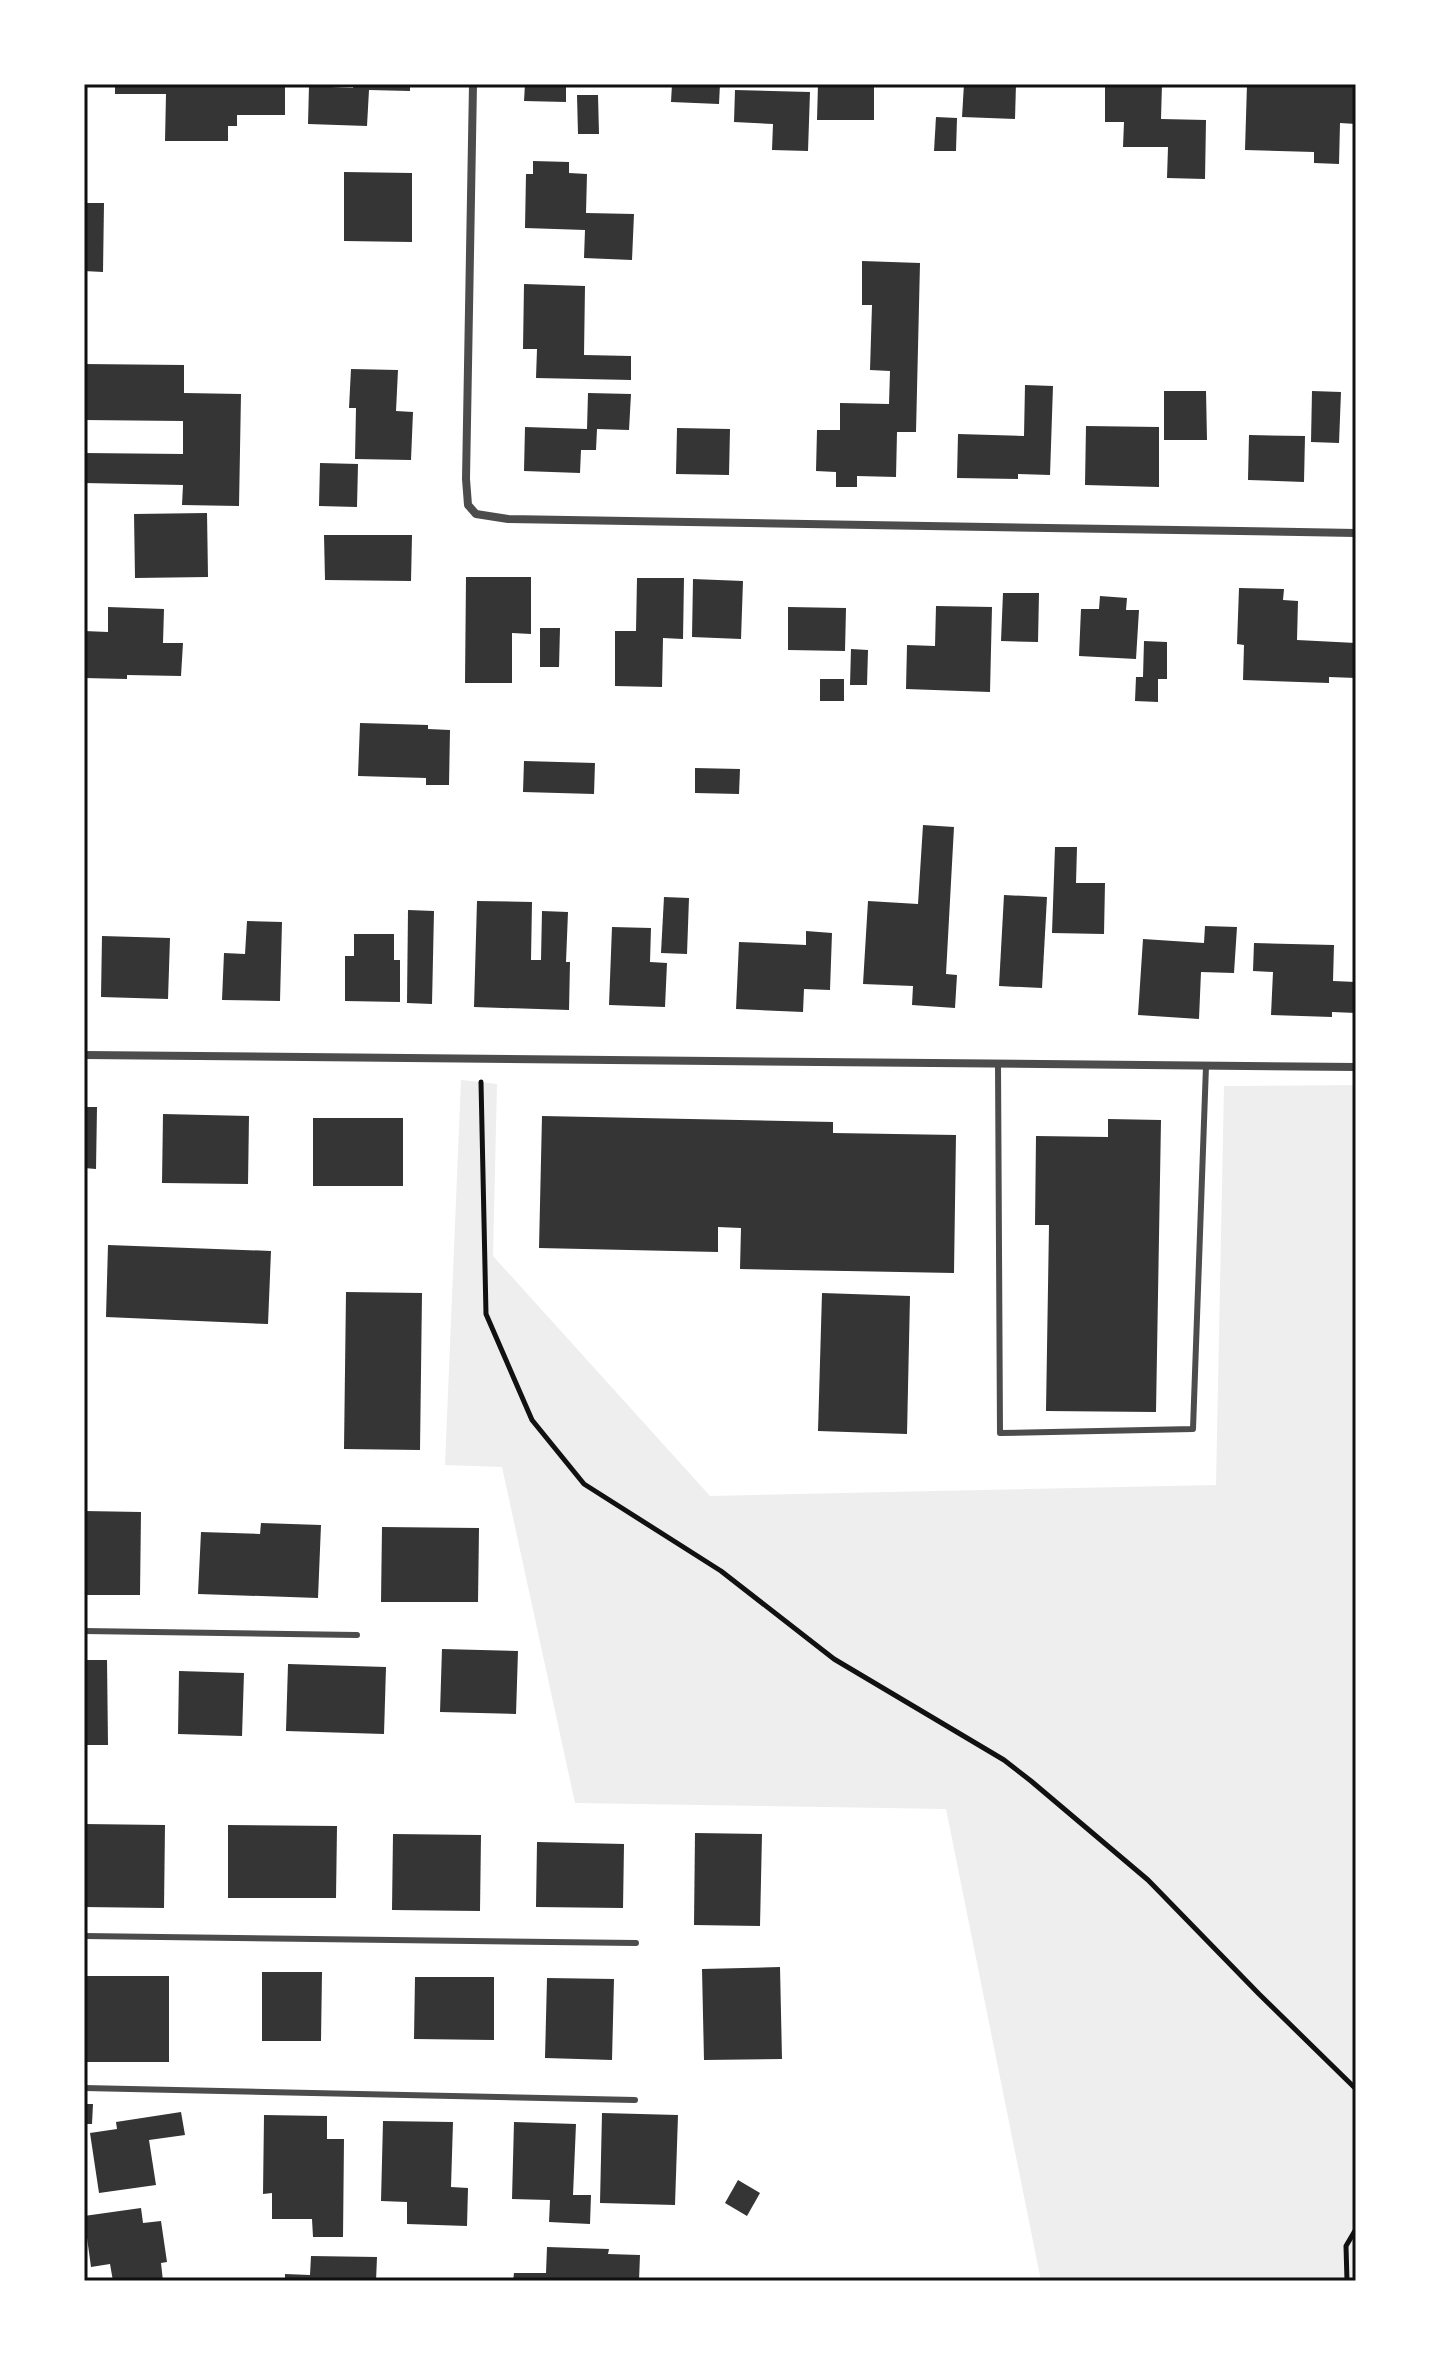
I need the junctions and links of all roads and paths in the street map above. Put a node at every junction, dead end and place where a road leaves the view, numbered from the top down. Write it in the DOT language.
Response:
graph roads {
  1 [pos="473,84"];
  2 [pos="1356,533"];
  3 [pos="84,1055"];
  4 [pos="481,1059"];
  5 [pos="998,1064"];
  6 [pos="1206,1066"];
  7 [pos="1356,1067"];
  8 [pos="84,1631"];
  9 [pos="357,1635"];
  10 [pos="84,1936"];
  11 [pos="636,1943"];
  12 [pos="84,2088"];
  13 [pos="1356,2089"];
  14 [pos="635,2100"];
  15 [pos="1356,2229"];
  16 [pos="1347,2281"];
  1 -- 2 [label="street"];
  3 -- 4 [label="street"];
  4 -- 5 [label="street"];
  4 -- 13 [label="path"];
  5 -- 6 [label="street"];
  5 -- 6 [label="lane"];
  6 -- 7 [label="street"];
  8 -- 9 [label="lane"];
  10 -- 11 [label="lane"];
  12 -- 14 [label="lane"];
  15 -- 16 [label="path"];
}
